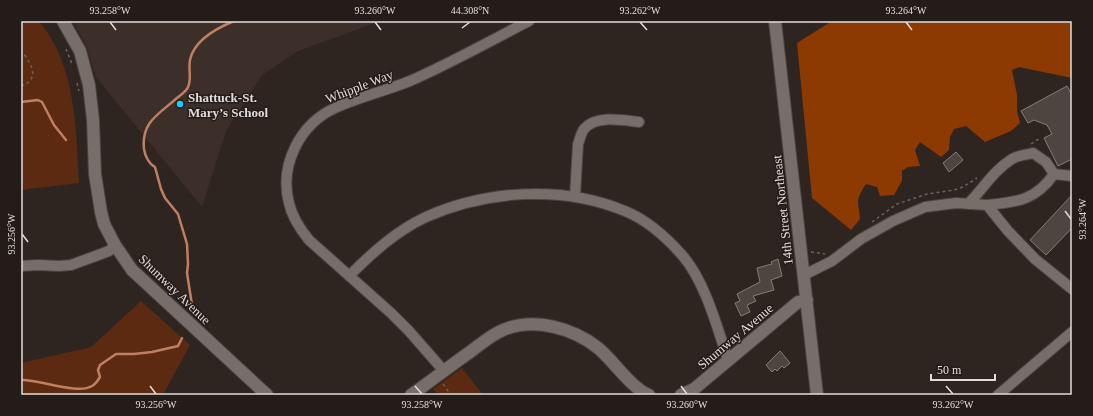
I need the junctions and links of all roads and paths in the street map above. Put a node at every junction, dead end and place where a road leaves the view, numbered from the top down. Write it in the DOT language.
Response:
graph roads {
  1 [pos="63,21"];
  2 [pos="529,21"];
  3 [pos="775,21"];
  4 [pos="21,50"];
  5 [pos="21,86"];
  6 [pos="639,122"];
  7 [pos="1054,174"];
  8 [pos="1072,176"];
  9 [pos="575,196"];
  10 [pos="968,204"];
  11 [pos="987,205"];
  12 [pos="116,245"];
  13 [pos="21,266"];
  14 [pos="804,275"];
  15 [pos="349,276"];
  16 [pos="1072,289"];
  17 [pos="807,300"];
  18 [pos="1072,332"];
  19 [pos="728,360"];
  20 [pos="444,371"];
  21 [pos="267,395"];
  22 [pos="411,395"];
  23 [pos="649,395"];
  24 [pos="681,395"];
  25 [pos="817,395"];
  26 [pos="998,395"];
  1 -- 12 [label="street, Shumway Avenue"];
  2 -- 15 [label="street, Whipple Way"];
  3 -- 14 [label="street, 14th Street Northeast"];
  4 -- 5 [label="path"];
  6 -- 9 [label="street"];
  7 -- 8 [label="street"];
  7 -- 10 [label="street"];
  7 -- 11 [label="street"];
  9 -- 15 [label="street"];
  9 -- 19 [label="street"];
  10 -- 11 [label="street"];
  10 -- 14 [label="street"];
  11 -- 16 [label="street"];
  12 -- 13 [label="street"];
  12 -- 21 [label="street, Shumway Avenue"];
  14 -- 17 [label="street, 14th Street Northeast"];
  15 -- 20 [label="street, Whipple Way"];
  17 -- 19 [label="street, Shumway Avenue"];
  17 -- 25 [label="street, 14th Street Northeast"];
  18 -- 26 [label="street"];
  19 -- 24 [label="street, Shumway Avenue"];
  20 -- 22 [label="street"];
  20 -- 23 [label="street"];
}
